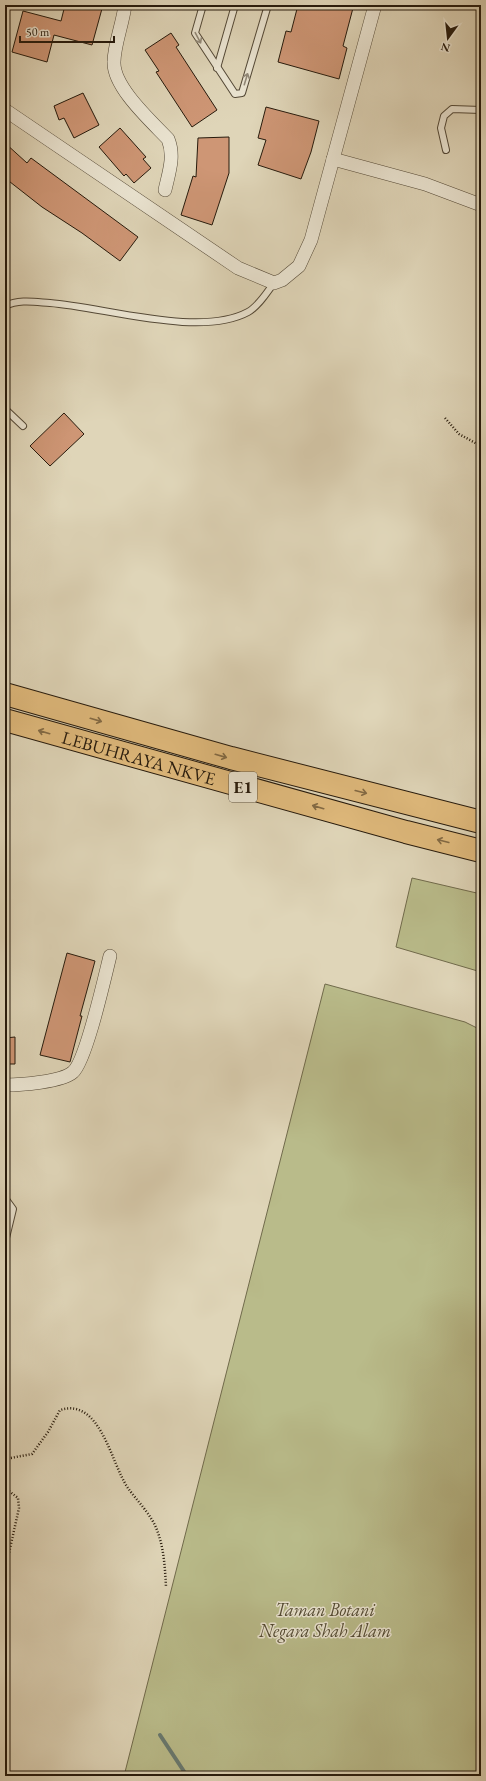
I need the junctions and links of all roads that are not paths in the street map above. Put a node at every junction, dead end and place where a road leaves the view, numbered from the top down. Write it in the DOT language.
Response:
graph roads {
  1 [pos="125,5"];
  2 [pos="203,5"];
  3 [pos="235,5"];
  4 [pos="268,5"];
  5 [pos="375,5"];
  6 [pos="217,68"];
  7 [pos="5,110"];
  8 [pos="481,110"];
  9 [pos="446,150"];
  10 [pos="333,159"];
  11 [pos="165,190"];
  12 [pos="481,205"];
  13 [pos="274,283"];
  14 [pos="5,306"];
  15 [pos="5,409"];
  16 [pos="23,426"];
  17 [pos="5,694"];
  18 [pos="5,720"];
  19 [pos="481,822"];
  20 [pos="481,851"];
  21 [pos="110,956"];
  22 [pos="5,1085"];
  23 [pos="5,1198"];
  24 [pos="5,1242"];
  1 -- 11 [label="street"];
  2 -- 6 [label="lane, one-way"];
  3 -- 6 [label="lane"];
  6 -- 4 [label="lane, one-way"];
  5 -- 10 [label="street"];
  7 -- 13 [label="street"];
  8 -- 9 [label="lane"];
  10 -- 12 [label="street"];
  10 -- 13 [label="street"];
  13 -- 14 [label="lane"];
  15 -- 16 [label="lane"];
  17 -- 19 [label="highway, LEBUHRAYA NKVE / E1, one-way"];
  20 -- 18 [label="highway, LEBUHRAYA NKVE / E1, one-way"];
  21 -- 22 [label="street"];
  23 -- 24 [label="lane"];
}
